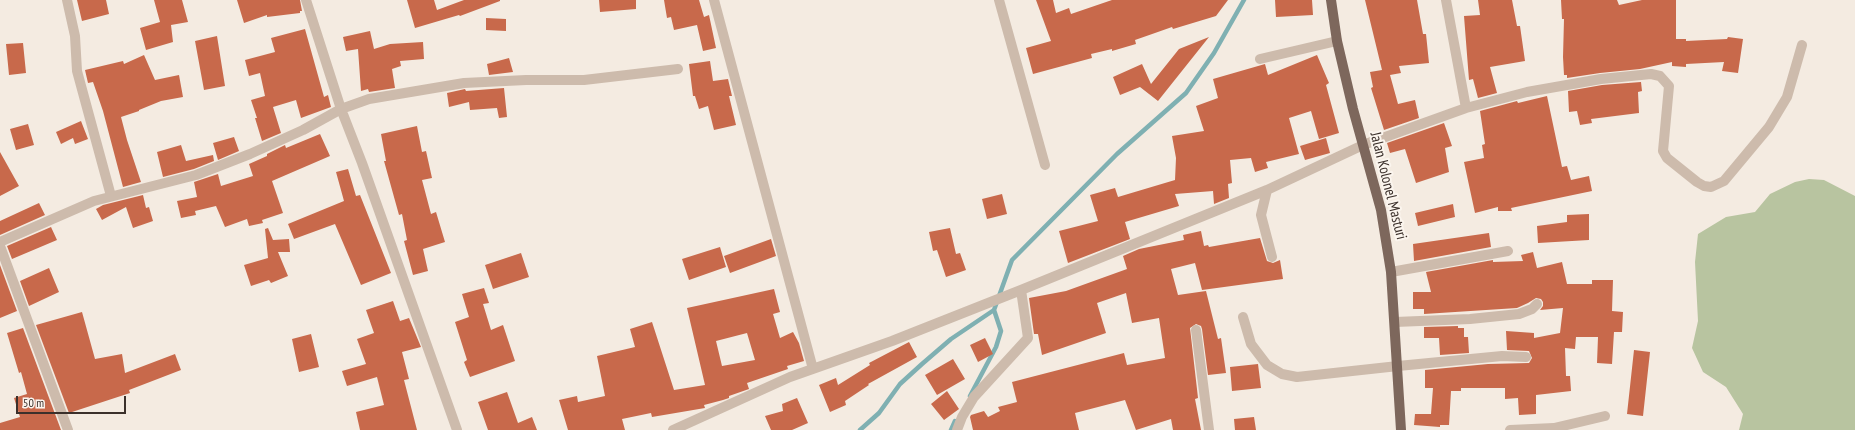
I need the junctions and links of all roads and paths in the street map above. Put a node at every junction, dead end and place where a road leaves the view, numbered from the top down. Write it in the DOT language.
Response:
graph roads {
  1 [pos="67,0"];
  2 [pos="306,0"];
  3 [pos="714,0"];
  4 [pos="999,0"];
  5 [pos="1331,0"];
  6 [pos="1446,0"];
  7 [pos="1337,41"];
  8 [pos="1802,45"];
  9 [pos="1260,59"];
  10 [pos="678,69"];
  11 [pos="1466,108"];
  12 [pos="340,109"];
  13 [pos="1363,145"];
  14 [pos="1045,165"];
  15 [pos="1267,190"];
  16 [pos="111,196"];
  17 [pos="0,242"];
  18 [pos="0,246"];
  19 [pos="1508,251"];
  20 [pos="1272,257"];
  21 [pos="1391,272"];
  22 [pos="1021,290"];
  23 [pos="1537,304"];
  24 [pos="1243,316"];
  25 [pos="1395,322"];
  26 [pos="1196,330"];
  27 [pos="1526,357"];
  28 [pos="1398,366"];
  29 [pos="813,369"];
  30 [pos="1605,416"];
  31 [pos="68,430"];
  32 [pos="457,430"];
  33 [pos="673,430"];
  34 [pos="957,430"];
  35 [pos="1209,430"];
  36 [pos="1400,430"];
  37 [pos="1510,430"];
  1 -- 16 [label="street"];
  2 -- 12 [label="street"];
  3 -- 29 [label="street"];
  4 -- 14 [label="street"];
  5 -- 7 [label="main road, Jalan Kolonel Masturi"];
  6 -- 11 [label="street"];
  7 -- 9 [label="street"];
  7 -- 13 [label="main road, Jalan Kolonel Masturi"];
  8 -- 11 [label="street"];
  10 -- 12 [label="street"];
  11 -- 13 [label="street"];
  12 -- 16 [label="street"];
  12 -- 32 [label="street"];
  13 -- 15 [label="street"];
  13 -- 21 [label="main road, Jalan Kolonel Masturi"];
  15 -- 20 [label="street"];
  15 -- 22 [label="street"];
  16 -- 17 [label="street"];
  18 -- 31 [label="street"];
  19 -- 21 [label="street"];
  21 -- 25 [label="main road, Jalan Kolonel Masturi"];
  22 -- 29 [label="street"];
  22 -- 34 [label="street"];
  23 -- 25 [label="street"];
  24 -- 28 [label="street"];
  25 -- 28 [label="main road, Jalan Kolonel Masturi"];
  26 -- 35 [label="street"];
  27 -- 28 [label="street"];
  28 -- 36 [label="main road, Jalan Kolonel Masturi"];
  29 -- 33 [label="street"];
  30 -- 37 [label="street"];
}
